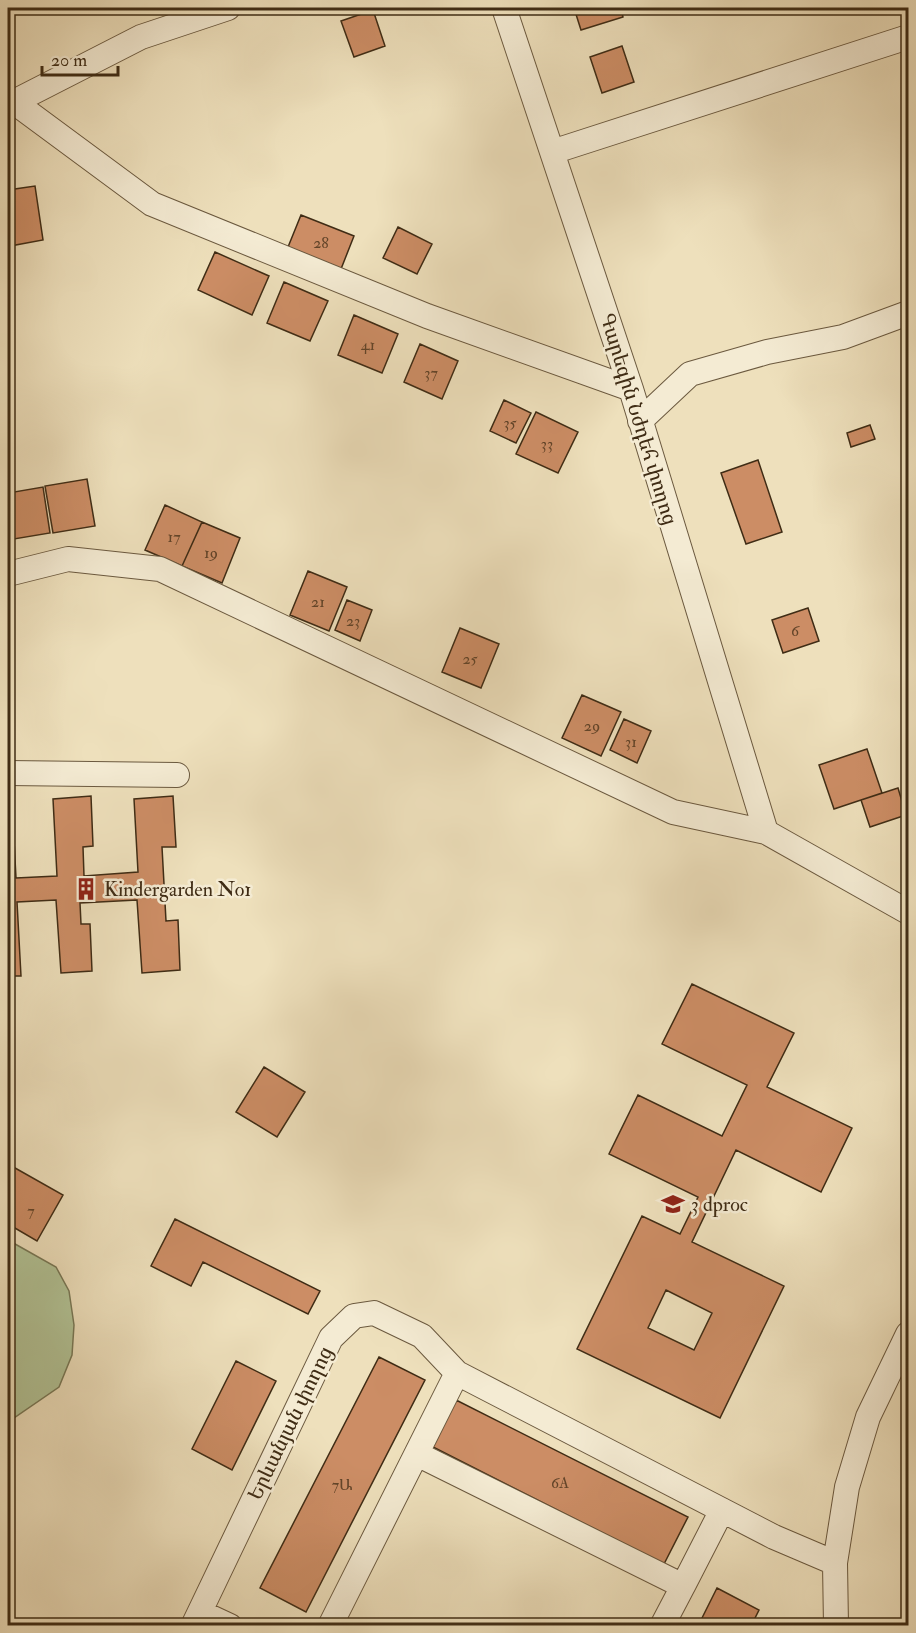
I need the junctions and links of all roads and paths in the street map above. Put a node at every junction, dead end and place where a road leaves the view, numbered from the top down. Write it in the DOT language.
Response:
graph roads {
  1 [pos="228,8"];
  2 [pos="504,8"];
  3 [pos="909,37"];
  4 [pos="11,104"];
  5 [pos="552,152"];
  6 [pos="909,313"];
  7 [pos="631,389"];
  8 [pos="640,421"];
  9 [pos="8,574"];
  10 [pos="8,773"];
  11 [pos="177,775"];
  12 [pos="766,832"];
  13 [pos="909,912"];
  14 [pos="909,1334"];
  15 [pos="457,1373"];
  16 [pos="417,1454"];
  17 [pos="722,1510"];
  18 [pos="835,1563"];
  19 [pos="683,1586"];
  20 [pos="196,1619"];
  21 [pos="230,1626"];
  22 [pos="330,1626"];
  23 [pos="662,1626"];
  24 [pos="836,1626"];
  1 -- 4 [label="street"];
  2 -- 5 [label="street, Գարեգին Նժդեհ փողոց"];
  3 -- 5 [label="street"];
  4 -- 7 [label="street"];
  5 -- 7 [label="street, Գարեգին Նժդեհ փողոց"];
  6 -- 8 [label="street"];
  7 -- 8 [label="street, Գարեգին Նժդեհ փողոց"];
  8 -- 12 [label="street, Գարեգին Նժդեհ փողոց"];
  9 -- 12 [label="street"];
  10 -- 11 [label="street"];
  12 -- 13 [label="street"];
  14 -- 18 [label="street"];
  15 -- 16 [label="street"];
  15 -- 17 [label="street, Երևանյան փողոց"];
  15 -- 20 [label="street, Երևանյան փողոց"];
  16 -- 19 [label="street"];
  16 -- 22 [label="street"];
  17 -- 18 [label="street, Երևանյան փողոց"];
  17 -- 19 [label="street"];
  18 -- 24 [label="street"];
  19 -- 23 [label="street"];
  20 -- 21 [label="street, Երևանյան փողոց"];
}
